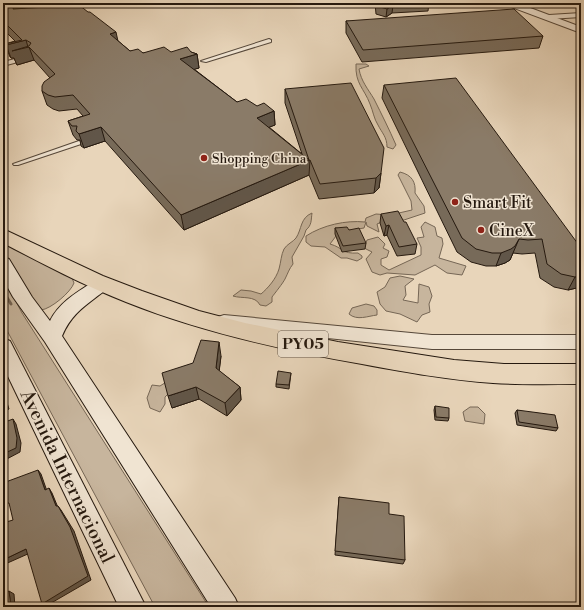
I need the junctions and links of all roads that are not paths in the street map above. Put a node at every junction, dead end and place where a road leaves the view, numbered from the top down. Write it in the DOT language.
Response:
graph roads {
  1 [pos="509,3"];
  2 [pos="581,15"];
  3 [pos="549,17"];
  4 [pos="581,30"];
  5 [pos="269,41"];
  6 [pos="31,57"];
  7 [pos="198,63"];
  8 [pos="3,64"];
  9 [pos="79,143"];
  10 [pos="16,164"];
  11 [pos="3,220"];
  12 [pos="3,235"];
  13 [pos="39,254"];
  14 [pos="3,263"];
  15 [pos="102,284"];
  16 [pos="197,318"];
  17 [pos="52,337"];
  18 [pos="581,342"];
  19 [pos="3,346"];
  20 [pos="581,374"];
  21 [pos="133,607"];
  22 [pos="226,607"];
  1 -- 3 [label="street"];
  2 -- 3 [label="street"];
  3 -- 4 [label="street"];
  5 -- 7 [label="street"];
  6 -- 8 [label="street"];
  9 -- 10 [label="street"];
  11 -- 13 [label="highway, PY05"];
  12 -- 13 [label="highway, PY05"];
  13 -- 15 [label="highway, PY05"];
  14 -- 17 [label="main road"];
  15 -- 16 [label="highway, PY05"];
  15 -- 17 [label="main road"];
  16 -- 18 [label="street"];
  16 -- 20 [label="highway, PY05"];
  17 -- 22 [label="main road"];
  19 -- 21 [label="main road, Avenida Internacional"];
}
